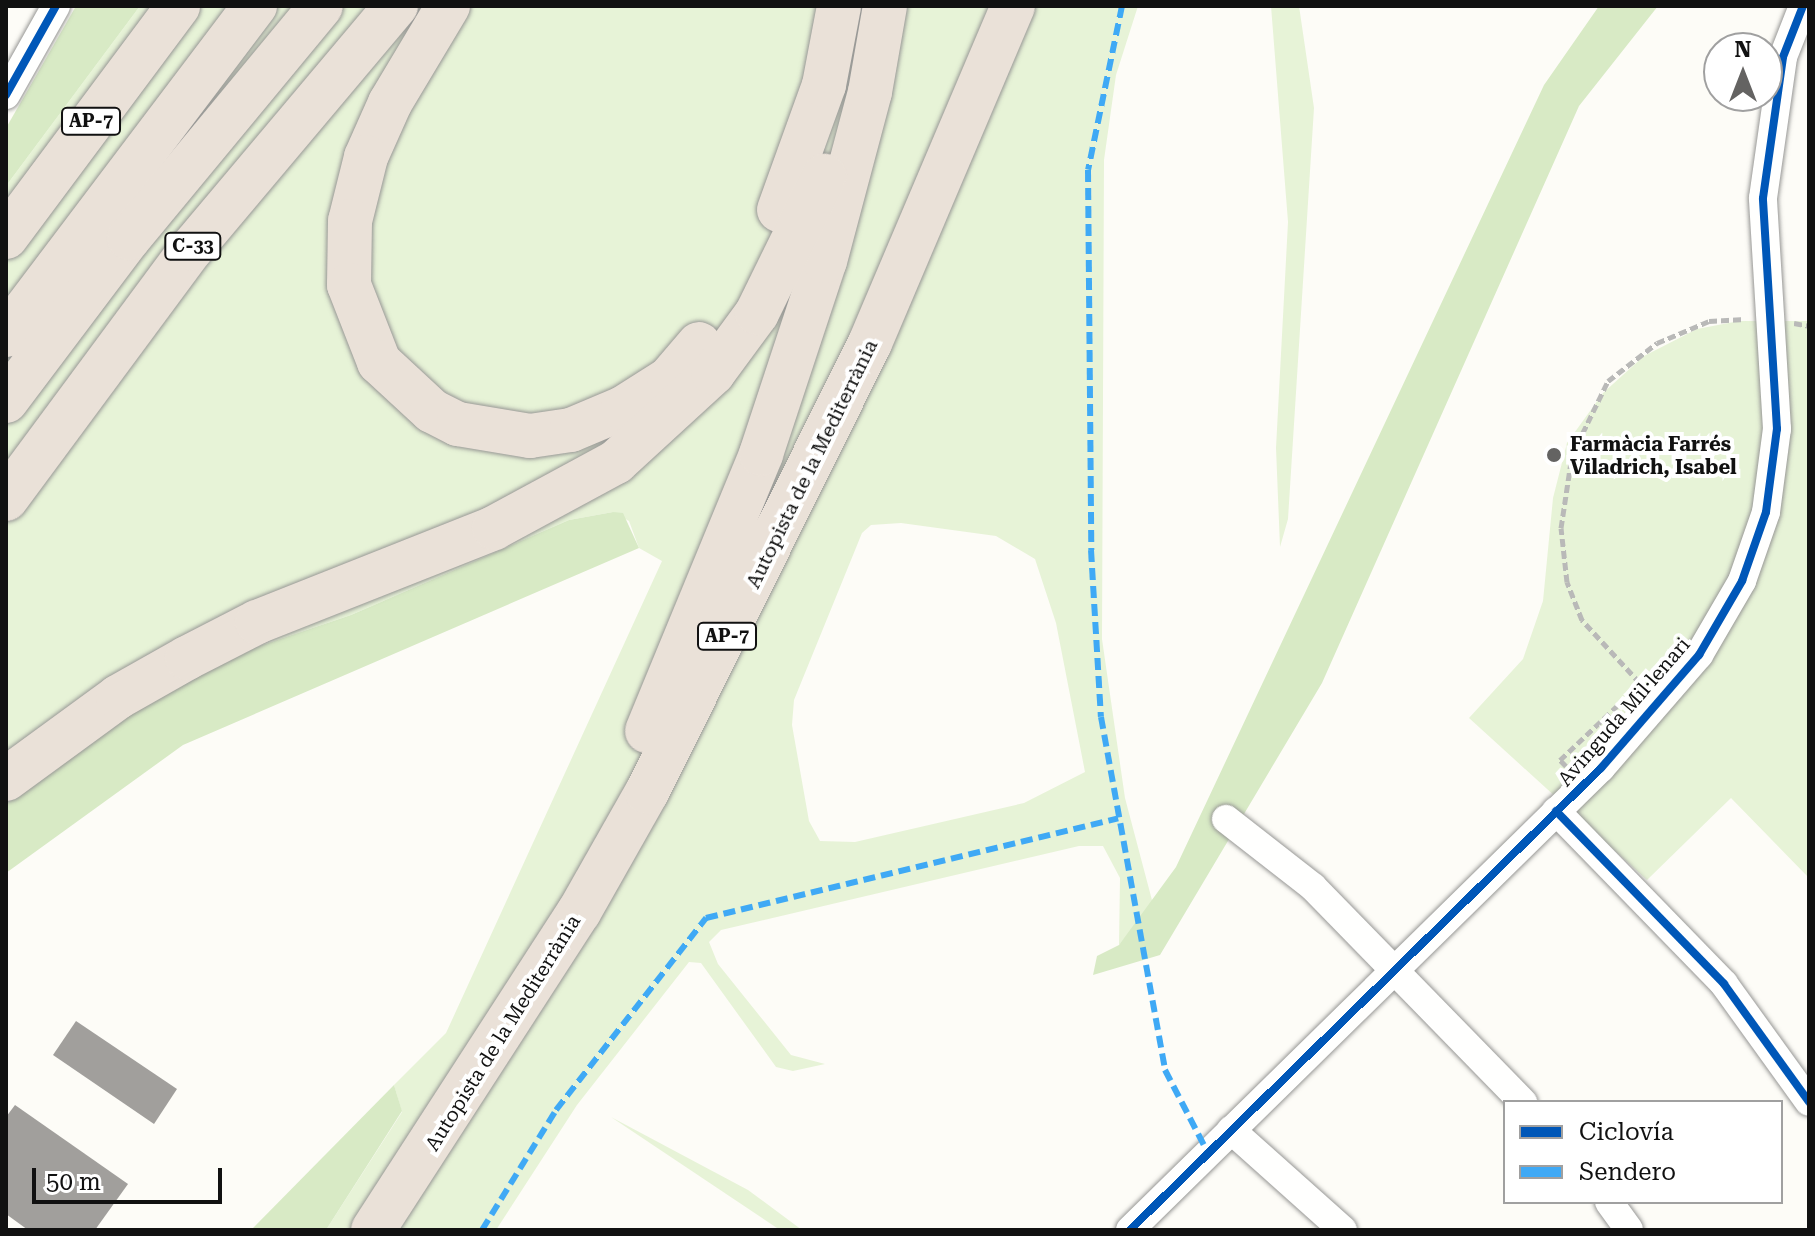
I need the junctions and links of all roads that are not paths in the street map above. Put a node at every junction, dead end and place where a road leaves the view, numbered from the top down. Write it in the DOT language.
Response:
graph roads {
  1 [pos="56,6"];
  2 [pos="178,6"];
  3 [pos="255,6"];
  4 [pos="321,6"];
  5 [pos="396,6"];
  6 [pos="448,6"];
  7 [pos="839,6"];
  8 [pos="868,6"];
  9 [pos="885,6"];
  10 [pos="1013,6"];
  11 [pos="1803,6"];
  12 [pos="6,95"];
  13 [pos="6,237"];
  14 [pos="6,335"];
  15 [pos="6,401"];
  16 [pos="6,499"];
  17 [pos="6,779"];
  18 [pos="1556,811"];
  19 [pos="1226,819"];
  20 [pos="1395,969"];
  21 [pos="1521,1100"];
  22 [pos="1809,1102"];
  23 [pos="1231,1130"];
  24 [pos="1610,1204"];
  25 [pos="355,1230"];
  26 [pos="373,1230"];
  27 [pos="1130,1230"];
  28 [pos="1343,1230"];
  29 [pos="1629,1230"];
  1 -- 12 [label="street"];
  2 -- 13 [label="highway, AP-7"];
  3 -- 14 [label="highway"];
  4 -- 15 [label="highway, C-33"];
  5 -- 16 [label="highway, C-33"];
  6 -- 7 [label="highway"];
  8 -- 17 [label="highway"];
  9 -- 25 [label="highway"];
  10 -- 26 [label="highway, Autopista de la Mediterrània / AP-7"];
  11 -- 18 [label="street, Avinguda Mil·lenari"];
  18 -- 20 [label="street, Avinguda Mil·lenari"];
  18 -- 22 [label="street"];
  19 -- 20 [label="street"];
  20 -- 21 [label="street"];
  20 -- 23 [label="street, Avinguda Mil·lenari"];
  23 -- 27 [label="street, Avinguda Mil·lenari"];
  23 -- 28 [label="street"];
  24 -- 29 [label="street"];
}
